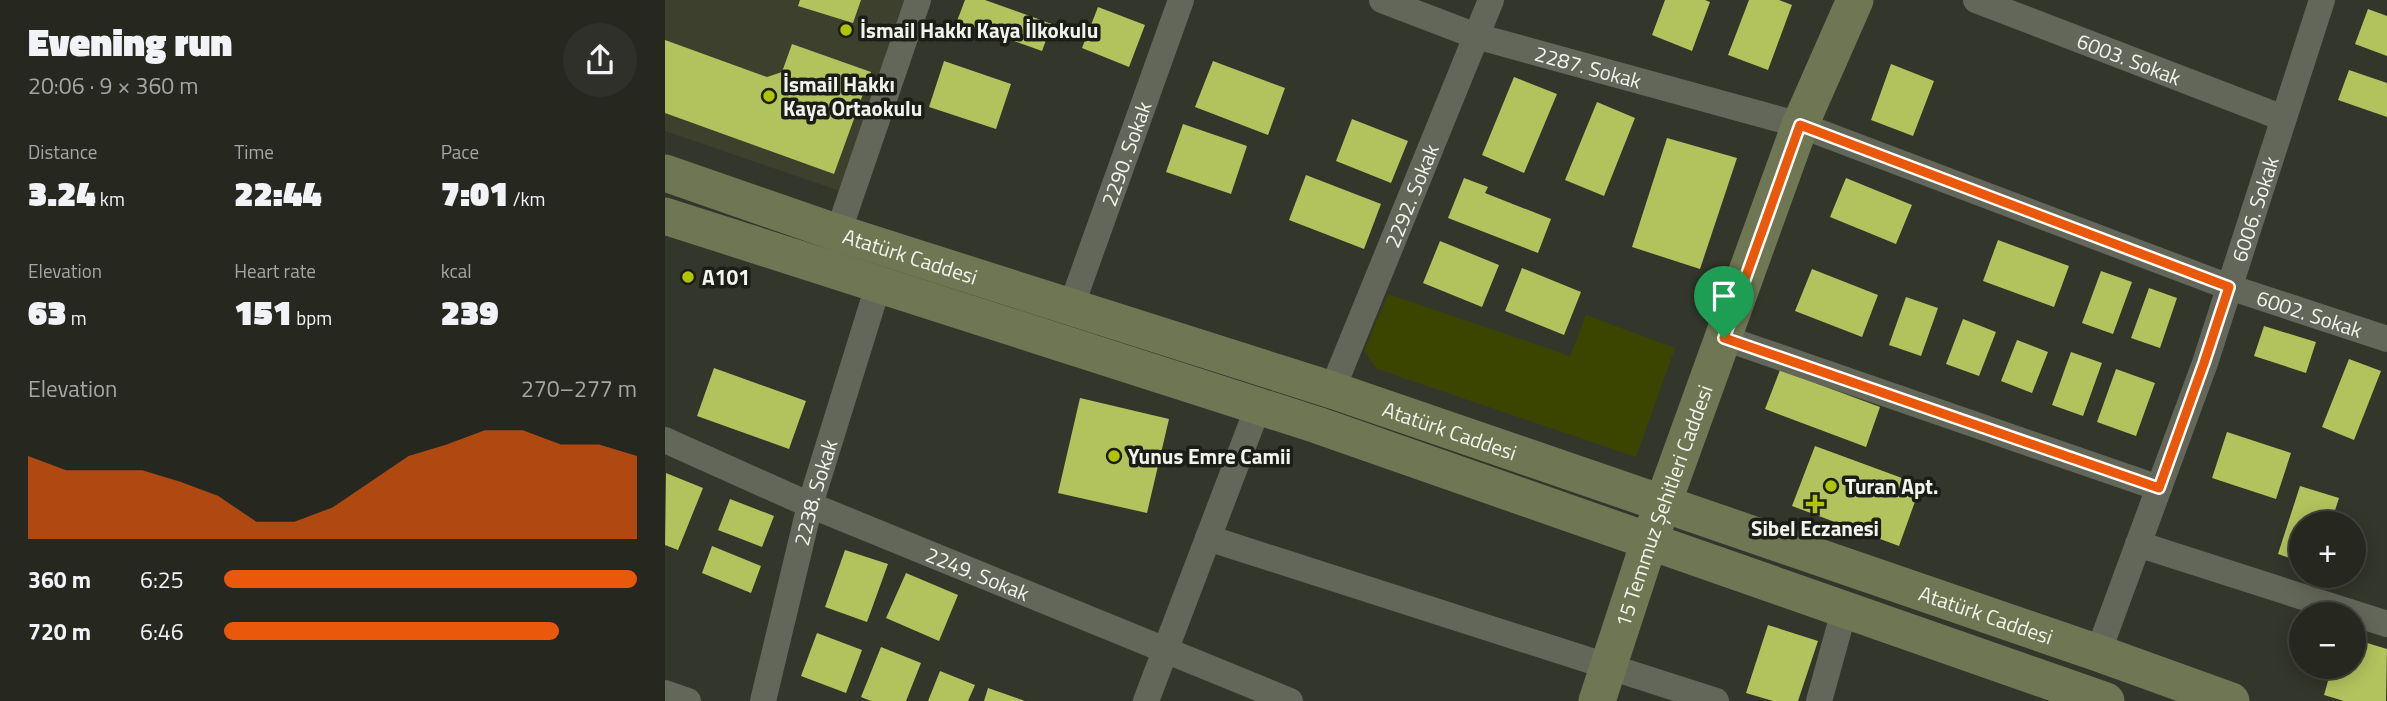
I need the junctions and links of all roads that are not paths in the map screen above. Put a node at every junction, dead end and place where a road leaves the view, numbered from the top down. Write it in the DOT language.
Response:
graph roads {
  1 [pos="918,0"];
  2 [pos="1181,0"];
  3 [pos="1382,0"];
  4 [pos="1491,0"];
  5 [pos="1855,0"];
  6 [pos="1976,0"];
  7 [pos="2322,0"];
  8 [pos="1476,36"];
  9 [pos="2283,118"];
  10 [pos="1800,125"];
  11 [pos="665,173"];
  12 [pos="665,216"];
  13 [pos="838,233"];
  14 [pos="878,286"];
  15 [pos="2229,287"];
  16 [pos="1071,307"];
  17 [pos="1724,338"];
  18 [pos="2387,339"];
  19 [pos="1332,390"];
  20 [pos="1258,407"];
  21 [pos="665,440"];
  22 [pos="2159,488"];
  23 [pos="810,505"];
  24 [pos="1662,505"];
  25 [pos="1208,538"];
  26 [pos="1649,542"];
  27 [pos="2138,544"];
  28 [pos="1844,611"];
  29 [pos="2387,624"];
  30 [pos="1164,650"];
  31 [pos="2098,653"];
  32 [pos="1609,666"];
  33 [pos="665,693"];
  34 [pos="772,698"];
  35 [pos="2090,698"];
  36 [pos="688,701"];
  37 [pos="1146,701"];
  38 [pos="1290,701"];
  39 [pos="1597,701"];
  40 [pos="1716,701"];
  41 [pos="1819,701"];
  42 [pos="2231,701"];
  1 -- 13 [label="street"];
  2 -- 16 [label="street, 2290. Sokak"];
  3 -- 8 [label="street, 2287. Sokak"];
  4 -- 8 [label="street, 2292. Sokak"];
  5 -- 10 [label="main road, 15 Temmuz Şehitleri Caddesi"];
  6 -- 9 [label="street, 6003. Sokak"];
  7 -- 9 [label="street, 6006. Sokak"];
  8 -- 10 [label="street, 2287. Sokak"];
  8 -- 19 [label="street, 2292. Sokak"];
  9 -- 15 [label="street, 6006. Sokak"];
  10 -- 15 [label="street, 6002. Sokak"];
  10 -- 17 [label="main road, 15 Temmuz Şehitleri Caddesi"];
  11 -- 13 [label="main road, Atatürk Caddesi"];
  12 -- 14 [label="main road, Atatürk Caddesi"];
  13 -- 16 [label="main road, Atatürk Caddesi"];
  14 -- 20 [label="main road, Atatürk Caddesi"];
  14 -- 23 [label="street, 2238. Sokak"];
  15 -- 18 [label="street, 6002. Sokak"];
  15 -- 22 [label="street, 6006. Sokak"];
  16 -- 19 [label="main road, Atatürk Caddesi"];
  17 -- 22 [label="street"];
  17 -- 24 [label="main road, 15 Temmuz Şehitleri Caddesi"];
  19 -- 24 [label="main road, Atatürk Caddesi"];
  20 -- 25 [label="street"];
  20 -- 26 [label="main road, Atatürk Caddesi"];
  21 -- 23 [label="street, 2249. Sokak"];
  22 -- 27 [label="street, 6006. Sokak"];
  23 -- 30 [label="street, 2249. Sokak"];
  23 -- 34 [label="street, 2238. Sokak"];
  24 -- 26 [label="main road, 15 Temmuz Şehitleri Caddesi"];
  24 -- 31 [label="main road, Atatürk Caddesi"];
  25 -- 30 [label="street"];
  25 -- 32 [label="street"];
  26 -- 28 [label="main road, Atatürk Caddesi"];
  26 -- 32 [label="main road, 15 Temmuz Şehitleri Caddesi"];
  27 -- 29 [label="street"];
  27 -- 31 [label="street, 6006. Sokak"];
  28 -- 35 [label="main road, Atatürk Caddesi"];
  28 -- 41 [label="street"];
  30 -- 37 [label="street"];
  30 -- 38 [label="street, 2249. Sokak"];
  31 -- 42 [label="main road, Atatürk Caddesi"];
  32 -- 39 [label="main road, 15 Temmuz Şehitleri Caddesi"];
  32 -- 40 [label="street"];
  33 -- 36 [label="street"];
}
